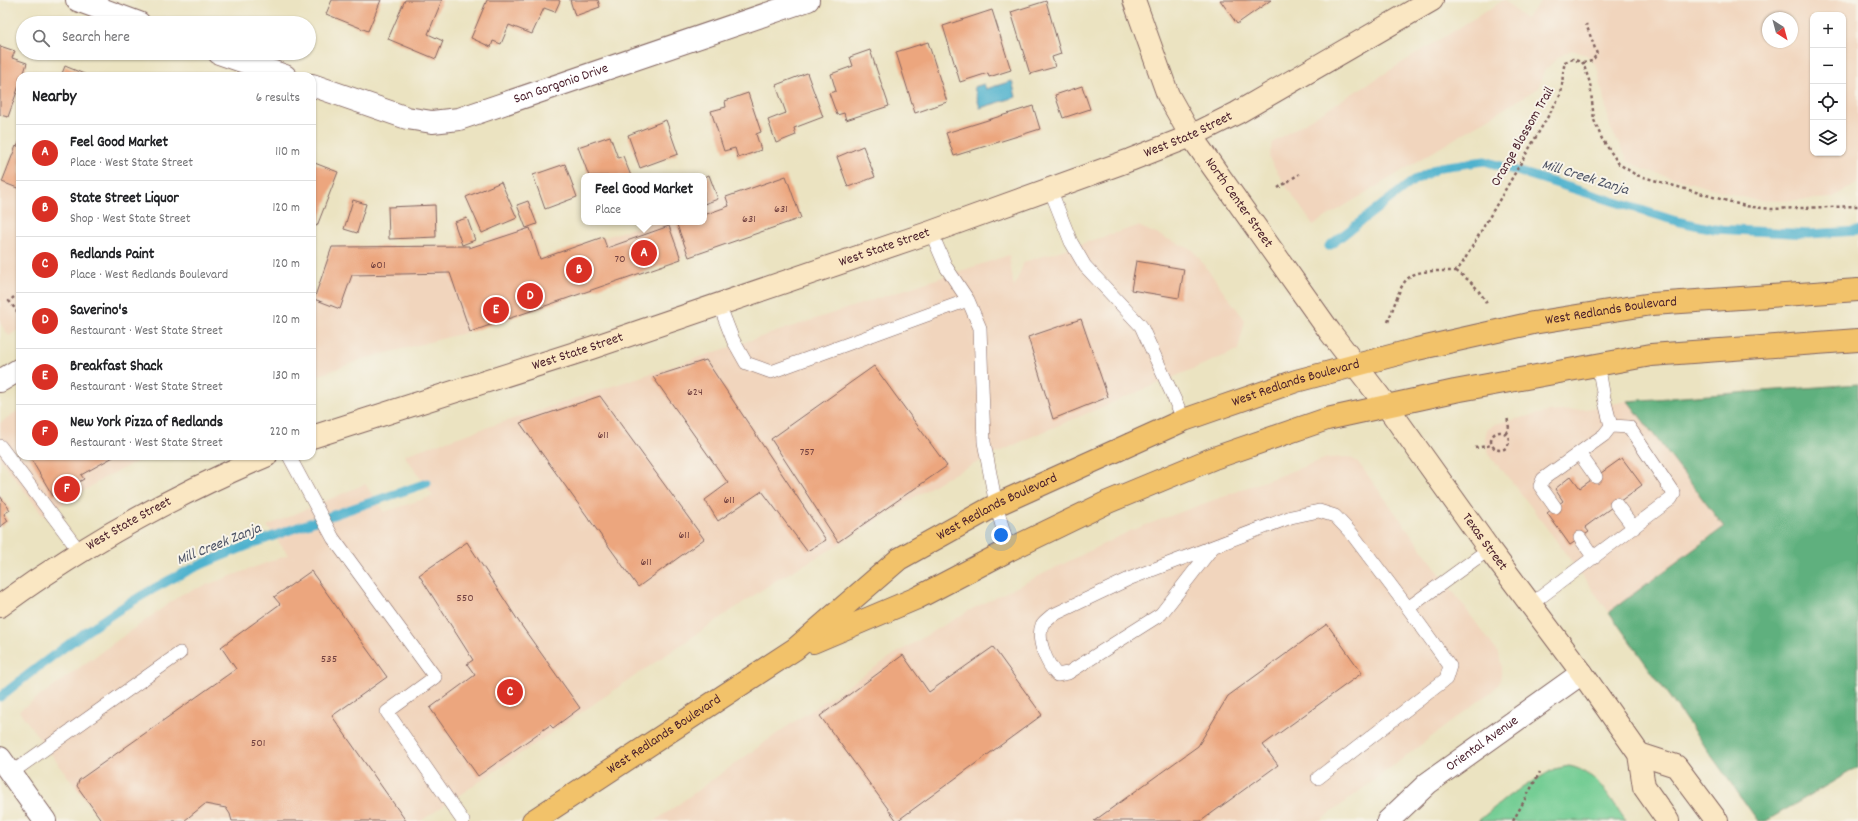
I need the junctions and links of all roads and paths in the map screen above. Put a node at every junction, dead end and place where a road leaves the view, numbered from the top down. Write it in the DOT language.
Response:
graph roads {
  1 [pos="77,0"];
  2 [pos="808,0"];
  3 [pos="1134,0"];
  4 [pos="1432,0"];
  5 [pos="120,16"];
  6 [pos="1586,24"];
  7 [pos="239,60"];
  8 [pos="1583,63"];
  9 [pos="274,72"];
  10 [pos="316,86"];
  11 [pos="1191,136"];
  12 [pos="1299,174"];
  13 [pos="1278,188"];
  14 [pos="1050,189"];
  15 [pos="1858,206"];
  16 [pos="931,232"];
  17 [pos="1456,271"];
  18 [pos="1858,290"];
  19 [pos="14,297"];
  20 [pos="968,300"];
  21 [pos="719,304"];
  22 [pos="1487,304"];
  23 [pos="16,310"];
  24 [pos="1388,322"];
  25 [pos="1330,332"];
  26 [pos="1858,340"];
  27 [pos="1598,364"];
  28 [pos="1357,365"];
  29 [pos="16,371"];
  30 [pos="0,381"];
  31 [pos="1386,405"];
  32 [pos="1507,416"];
  33 [pos="1184,420"];
  34 [pos="1611,426"];
  35 [pos="1506,433"];
  36 [pos="316,436"];
  37 [pos="1492,445"];
  38 [pos="0,446"];
  39 [pos="1476,448"];
  40 [pos="1579,453"];
  41 [pos="257,460"];
  42 [pos="291,460"];
  43 [pos="1596,477"];
  44 [pos="1616,504"];
  45 [pos="996,505"];
  46 [pos="1555,506"];
  47 [pos="1634,528"];
  48 [pos="1580,538"];
  49 [pos="1213,547"];
  50 [pos="1489,549"];
  51 [pos="1009,550"];
  52 [pos="80,552"];
  53 [pos="1594,558"];
  54 [pos="1530,605"];
  55 [pos="0,606"];
  56 [pos="1408,608"];
  57 [pos="795,649"];
  58 [pos="180,653"];
  59 [pos="1582,673"];
  60 [pos="1639,754"];
  61 [pos="6,765"];
  62 [pos="1540,772"];
  63 [pos="1318,778"];
  64 [pos="46,821"];
  65 [pos="463,821"];
  66 [pos="534,821"];
  67 [pos="1388,821"];
  68 [pos="1513,821"];
  69 [pos="1668,821"];
  70 [pos="1717,821"];
  1 -- 5 [label="street"];
  2 -- 10 [label="street, San Gorgonio Drive"];
  3 -- 11 [label="street, North Center Street"];
  4 -- 11 [label="street, West State Street"];
  6 -- 8 [label="path"];
  7 -- 9 [label="street"];
  8 -- 15 [label="path"];
  8 -- 17 [label="path, Orange Blossom Trail"];
  11 -- 14 [label="street, West State Street"];
  11 -- 25 [label="street, North Center Street"];
  12 -- 13 [label="path"];
  14 -- 16 [label="street, West State Street"];
  14 -- 33 [label="lane"];
  16 -- 20 [label="lane"];
  16 -- 21 [label="street, West State Street"];
  17 -- 22 [label="path"];
  17 -- 24 [label="path"];
  18 -- 28 [label="main road, West Redlands Boulevard"];
  19 -- 23 [label="path"];
  20 -- 21 [label="lane"];
  20 -- 45 [label="lane"];
  21 -- 36 [label="street, West State Street"];
  25 -- 28 [label="street, Texas Street"];
  26 -- 27 [label="main road, West Redlands Boulevard"];
  27 -- 31 [label="main road, West Redlands Boulevard"];
  27 -- 34 [label="lane"];
  28 -- 31 [label="street, Texas Street"];
  28 -- 33 [label="main road, West Redlands Boulevard"];
  29 -- 30 [label="street"];
  31 -- 50 [label="street, Texas Street"];
  31 -- 51 [label="main road, West Redlands Boulevard"];
  32 -- 35 [label="path"];
  33 -- 45 [label="main road, West Redlands Boulevard"];
  34 -- 40 [label="lane"];
  34 -- 47 [label="lane"];
  35 -- 37 [label="path"];
  35 -- 37 [label="path"];
  37 -- 39 [label="path"];
  38 -- 52 [label="lane"];
  40 -- 43 [label="lane"];
  40 -- 46 [label="lane"];
  41 -- 52 [label="street, West State Street"];
  42 -- 65 [label="lane"];
  44 -- 47 [label="lane"];
  45 -- 51 [label="lane"];
  45 -- 57 [label="main road, West Redlands Boulevard"];
  47 -- 53 [label="lane"];
  48 -- 53 [label="lane"];
  49 -- 49 [label="lane"];
  49 -- 56 [label="lane"];
  50 -- 54 [label="street, Texas Street"];
  50 -- 56 [label="lane"];
  51 -- 57 [label="main road, West Redlands Boulevard"];
  52 -- 55 [label="street, West State Street"];
  53 -- 54 [label="lane"];
  54 -- 59 [label="street, Texas Street"];
  56 -- 63 [label="lane"];
  57 -- 66 [label="main road, West Redlands Boulevard"];
  58 -- 61 [label="lane"];
  59 -- 60 [label="street, Texas Street"];
  59 -- 67 [label="street, Oriental Avenue"];
  60 -- 69 [label="street, Texas Street"];
  60 -- 70 [label="street"];
  61 -- 64 [label="street"];
  62 -- 68 [label="path"];
}
